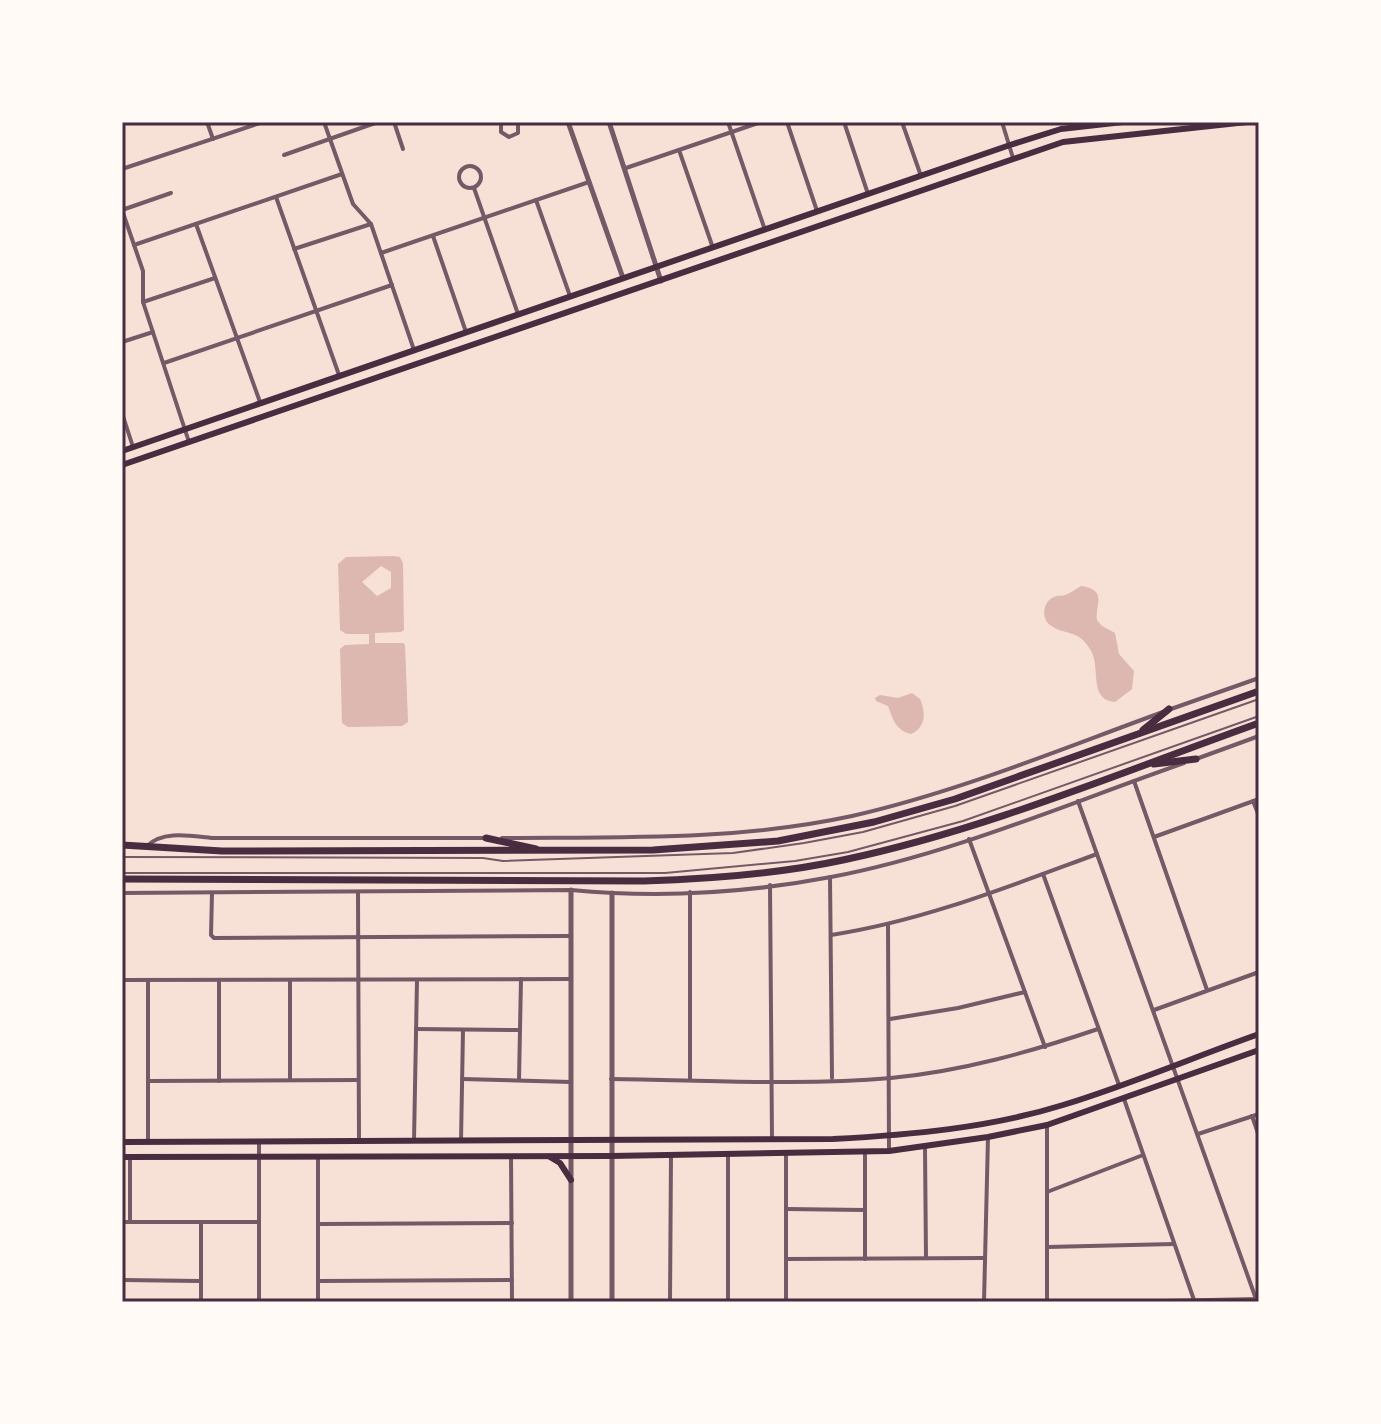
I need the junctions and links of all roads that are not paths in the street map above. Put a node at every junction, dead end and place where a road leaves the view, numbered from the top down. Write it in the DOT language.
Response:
graph roads {
  1 [pos="207,122"];
  2 [pos="263,122"];
  3 [pos="324,122"];
  4 [pos="378,122"];
  5 [pos="394,122"];
  6 [pos="501,122"];
  7 [pos="518,122"];
  8 [pos="568,122"];
  9 [pos="609,122"];
  10 [pos="728,122"];
  11 [pos="761,122"];
  12 [pos="787,122"];
  13 [pos="844,122"];
  14 [pos="902,122"];
  15 [pos="1002,122"];
  16 [pos="1123,122"];
  17 [pos="1247,122"];
  18 [pos="1060,126"];
  19 [pos="732,132"];
  20 [pos="213,139"];
  21 [pos="329,139"];
  22 [pos="1010,145"];
  23 [pos="403,149"];
  24 [pos="679,150"];
  25 [pos="284,155"];
  26 [pos="1014,159"];
  27 [pos="626,168"];
  28 [pos="122,169"];
  29 [pos="342,174"];
  30 [pos="921,176"];
  31 [pos="589,182"];
  32 [pos="474,188"];
  33 [pos="171,193"];
  34 [pos="868,194"];
  35 [pos="276,197"];
  36 [pos="536,200"];
  37 [pos="122,210"];
  38 [pos="817,212"];
  39 [pos="485,218"];
  40 [pos="196,224"];
  41 [pos="371,224"];
  42 [pos="765,230"];
  43 [pos="433,235"];
  44 [pos="134,245"];
  45 [pos="713,248"];
  46 [pos="294,249"];
  47 [pos="381,253"];
  48 [pos="657,267"];
  49 [pos="215,278"];
  50 [pos="623,278"];
  51 [pos="661,281"];
  52 [pos="392,285"];
  53 [pos="597,287"];
  54 [pos="570,296"];
  55 [pos="603,300"];
  56 [pos="143,302"];
  57 [pos="316,311"];
  58 [pos="518,314"];
  59 [pos="153,332"];
  60 [pos="466,332"];
  61 [pos="237,338"];
  62 [pos="122,342"];
  63 [pos="414,350"];
  64 [pos="163,363"];
  65 [pos="340,376"];
  66 [pos="261,403"];
  67 [pos="122,413"];
  68 [pos="185,429"];
  69 [pos="189,442"];
  70 [pos="133,447"];
  71 [pos="122,451"];
  72 [pos="122,465"];
  73 [pos="1259,678"];
  74 [pos="1259,691"];
  75 [pos="1259,699"];
  76 [pos="1169,709"];
  77 [pos="1259,716"];
  78 [pos="1259,723"];
  79 [pos="1138,734"];
  80 [pos="1259,736"];
  81 [pos="1196,759"];
  82 [pos="1140,765"];
  83 [pos="1134,781"];
  84 [pos="1256,800"];
  85 [pos="1078,801"];
  86 [pos="1259,816"];
  87 [pos="1154,837"];
  88 [pos="486,838"];
  89 [pos="969,839"];
  90 [pos="122,845"];
  91 [pos="147,846"];
  92 [pos="542,851"];
  93 [pos="1097,854"];
  94 [pos="122,857"];
  95 [pos="122,873"];
  96 [pos="1043,874"];
  97 [pos="830,877"];
  98 [pos="122,879"];
  99 [pos="770,885"];
  100 [pos="571,890"];
  101 [pos="690,892"];
  102 [pos="122,893"];
  103 [pos="212,893"];
  104 [pos="358,893"];
  105 [pos="612,893"];
  106 [pos="989,894"];
  107 [pos="888,924"];
  108 [pos="358,935"];
  109 [pos="831,935"];
  110 [pos="571,936"];
  111 [pos="1259,972"];
  112 [pos="358,979"];
  113 [pos="521,979"];
  114 [pos="571,979"];
  115 [pos="122,980"];
  116 [pos="148,980"];
  117 [pos="219,980"];
  118 [pos="290,980"];
  119 [pos="417,980"];
  120 [pos="1207,990"];
  121 [pos="1025,992"];
  122 [pos="1154,1010"];
  123 [pos="889,1019"];
  124 [pos="416,1029"];
  125 [pos="1098,1029"];
  126 [pos="463,1030"];
  127 [pos="520,1030"];
  128 [pos="1259,1034"];
  129 [pos="1045,1047"];
  130 [pos="1259,1050"];
  131 [pos="1174,1064"];
  132 [pos="889,1078"];
  133 [pos="462,1079"];
  134 [pos="611,1079"];
  135 [pos="690,1079"];
  136 [pos="832,1079"];
  137 [pos="1179,1079"];
  138 [pos="290,1080"];
  139 [pos="358,1080"];
  140 [pos="519,1080"];
  141 [pos="148,1081"];
  142 [pos="219,1081"];
  143 [pos="771,1081"];
  144 [pos="571,1082"];
  145 [pos="1119,1085"];
  146 [pos="1124,1099"];
  147 [pos="1259,1114"];
  148 [pos="1252,1116"];
  149 [pos="1047,1125"];
  150 [pos="1198,1134"];
  151 [pos="889,1136"];
  152 [pos="1259,1136"];
  153 [pos="988,1137"];
  154 [pos="772,1139"];
  155 [pos="571,1140"];
  156 [pos="611,1140"];
  157 [pos="259,1141"];
  158 [pos="359,1141"];
  159 [pos="414,1141"];
  160 [pos="461,1141"];
  161 [pos="122,1142"];
  162 [pos="148,1142"];
  163 [pos="925,1148"];
  164 [pos="889,1151"];
  165 [pos="865,1153"];
  166 [pos="728,1154"];
  167 [pos="671,1155"];
  168 [pos="786,1155"];
  169 [pos="1143,1155"];
  170 [pos="259,1156"];
  171 [pos="318,1156"];
  172 [pos="511,1156"];
  173 [pos="546,1156"];
  174 [pos="571,1156"];
  175 [pos="611,1156"];
  176 [pos="126,1157"];
  177 [pos="571,1180"];
  178 [pos="1047,1192"];
  179 [pos="786,1209"];
  180 [pos="865,1210"];
  181 [pos="122,1222"];
  182 [pos="130,1222"];
  183 [pos="201,1222"];
  184 [pos="259,1222"];
  185 [pos="512,1223"];
  186 [pos="318,1224"];
  187 [pos="1174,1244"];
  188 [pos="1047,1247"];
  189 [pos="926,1258"];
  190 [pos="985,1258"];
  191 [pos="786,1259"];
  192 [pos="865,1259"];
  193 [pos="122,1280"];
  194 [pos="512,1280"];
  195 [pos="201,1281"];
  196 [pos="318,1281"];
  197 [pos="1258,1299"];
  198 [pos="1194,1300"];
  199 [pos="201,1302"];
  200 [pos="259,1302"];
  201 [pos="318,1302"];
  202 [pos="512,1302"];
  203 [pos="571,1302"];
  204 [pos="612,1302"];
  205 [pos="670,1302"];
  206 [pos="728,1302"];
  207 [pos="786,1302"];
  208 [pos="984,1302"];
  209 [pos="1047,1302"];
  210 [pos="1116,1302"];
  1 -- 20 [label="street"];
  2 -- 20 [label="street"];
  3 -- 21 [label="street"];
  4 -- 21 [label="street"];
  5 -- 23 [label="street"];
  6 -- 7 [label="street"];
  8 -- 31 [label="street"];
  9 -- 27 [label="street"];
  10 -- 19 [label="street"];
  11 -- 19 [label="street"];
  12 -- 38 [label="street"];
  13 -- 34 [label="street"];
  14 -- 30 [label="street"];
  15 -- 22 [label="street"];
  16 -- 18 [label="main road"];
  17 -- 26 [label="main road"];
  18 -- 22 [label="main road"];
  19 -- 24 [label="street"];
  19 -- 42 [label="street"];
  20 -- 28 [label="street"];
  21 -- 25 [label="street"];
  21 -- 29 [label="street"];
  22 -- 26 [label="street"];
  22 -- 30 [label="main road"];
  24 -- 27 [label="street"];
  24 -- 45 [label="street"];
  26 -- 51 [label="main road"];
  27 -- 48 [label="street"];
  29 -- 35 [label="street"];
  29 -- 41 [label="street"];
  30 -- 34 [label="main road"];
  31 -- 36 [label="street"];
  31 -- 50 [label="street"];
  32 -- 32 [label="street"];
  32 -- 39 [label="street"];
  33 -- 37 [label="street"];
  34 -- 38 [label="main road"];
  35 -- 40 [label="street"];
  35 -- 46 [label="street"];
  36 -- 39 [label="street"];
  36 -- 54 [label="street"];
  37 -- 44 [label="street"];
  38 -- 42 [label="main road"];
  39 -- 43 [label="street"];
  39 -- 58 [label="street"];
  40 -- 44 [label="street"];
  40 -- 49 [label="street"];
  41 -- 46 [label="street"];
  41 -- 47 [label="street"];
  42 -- 45 [label="main road"];
  43 -- 47 [label="street"];
  43 -- 60 [label="street"];
  44 -- 56 [label="street"];
  45 -- 48 [label="main road"];
  46 -- 57 [label="street"];
  47 -- 52 [label="street"];
  48 -- 50 [label="main road"];
  48 -- 51 [label="street"];
  49 -- 56 [label="street"];
  49 -- 61 [label="street"];
  50 -- 53 [label="main road"];
  51 -- 55 [label="main road"];
  52 -- 57 [label="street"];
  52 -- 63 [label="street"];
  53 -- 54 [label="main road"];
  53 -- 55 [label="main road"];
  54 -- 58 [label="main road"];
  55 -- 69 [label="main road"];
  56 -- 59 [label="street"];
  57 -- 61 [label="street"];
  57 -- 65 [label="street"];
  58 -- 60 [label="main road"];
  59 -- 62 [label="street"];
  59 -- 64 [label="street"];
  60 -- 63 [label="main road"];
  61 -- 64 [label="street"];
  61 -- 66 [label="street"];
  63 -- 65 [label="main road"];
  64 -- 68 [label="street"];
  65 -- 66 [label="main road"];
  66 -- 68 [label="main road"];
  67 -- 70 [label="street"];
  68 -- 69 [label="street"];
  68 -- 70 [label="main road"];
  69 -- 72 [label="main road"];
  70 -- 71 [label="main road"];
  73 -- 76 [label="street"];
  74 -- 79 [label="main road"];
  75 -- 94 [label="lane"];
  76 -- 79 [label="main road"];
  76 -- 88 [label="street"];
  77 -- 95 [label="lane"];
  78 -- 82 [label="main road"];
  79 -- 92 [label="main road"];
  80 -- 81 [label="street"];
  81 -- 82 [label="main road"];
  81 -- 83 [label="street"];
  82 -- 98 [label="main road"];
  83 -- 85 [label="street"];
  83 -- 87 [label="street"];
  84 -- 86 [label="street"];
  84 -- 87 [label="street"];
  85 -- 89 [label="street"];
  85 -- 93 [label="street"];
  87 -- 120 [label="street"];
  88 -- 91 [label="street"];
  88 -- 92 [label="main road"];
  89 -- 97 [label="street"];
  89 -- 106 [label="street"];
  90 -- 91 [label="main road"];
  91 -- 92 [label="main road"];
  93 -- 96 [label="street"];
  93 -- 122 [label="street"];
  96 -- 106 [label="street"];
  96 -- 125 [label="street"];
  97 -- 99 [label="street"];
  97 -- 109 [label="street"];
  99 -- 101 [label="street"];
  99 -- 143 [label="street"];
  100 -- 104 [label="street"];
  100 -- 105 [label="street"];
  100 -- 110 [label="street"];
  101 -- 105 [label="street"];
  101 -- 135 [label="street"];
  102 -- 103 [label="street"];
  103 -- 104 [label="street"];
  103 -- 108 [label="street"];
  104 -- 108 [label="street"];
  105 -- 134 [label="street"];
  106 -- 107 [label="street"];
  106 -- 121 [label="street"];
  107 -- 109 [label="street"];
  107 -- 123 [label="street"];
  108 -- 110 [label="street"];
  108 -- 112 [label="street"];
  109 -- 136 [label="street"];
  110 -- 114 [label="street"];
  111 -- 120 [label="street"];
  112 -- 118 [label="street"];
  112 -- 119 [label="street"];
  112 -- 139 [label="street"];
  113 -- 114 [label="street"];
  113 -- 119 [label="street"];
  113 -- 127 [label="street"];
  114 -- 144 [label="street"];
  115 -- 116 [label="street"];
  116 -- 117 [label="street"];
  116 -- 141 [label="street"];
  117 -- 118 [label="street"];
  117 -- 142 [label="street"];
  118 -- 138 [label="street"];
  119 -- 124 [label="street"];
  120 -- 122 [label="street"];
  121 -- 123 [label="street"];
  121 -- 129 [label="street"];
  122 -- 131 [label="street"];
  123 -- 132 [label="street"];
  124 -- 126 [label="street"];
  124 -- 159 [label="street"];
  125 -- 129 [label="street"];
  125 -- 145 [label="street"];
  126 -- 127 [label="street"];
  126 -- 133 [label="street"];
  127 -- 140 [label="street"];
  128 -- 131 [label="main road"];
  129 -- 132 [label="street"];
  130 -- 137 [label="main road"];
  131 -- 137 [label="street"];
  131 -- 145 [label="main road"];
  132 -- 136 [label="street"];
  132 -- 151 [label="street"];
  133 -- 140 [label="street"];
  133 -- 160 [label="street"];
  134 -- 135 [label="street"];
  134 -- 156 [label="street"];
  135 -- 143 [label="street"];
  136 -- 143 [label="street"];
  137 -- 146 [label="main road"];
  137 -- 150 [label="street"];
  138 -- 139 [label="street"];
  138 -- 142 [label="street"];
  139 -- 158 [label="street"];
  140 -- 144 [label="street"];
  141 -- 142 [label="street"];
  141 -- 162 [label="street"];
  143 -- 154 [label="street"];
  144 -- 155 [label="street"];
  145 -- 151 [label="main road"];
  146 -- 149 [label="main road"];
  146 -- 169 [label="street"];
  147 -- 148 [label="street"];
  148 -- 150 [label="street"];
  148 -- 152 [label="street"];
  149 -- 153 [label="main road"];
  149 -- 178 [label="street"];
  150 -- 197 [label="street"];
  151 -- 154 [label="main road"];
  151 -- 164 [label="street"];
  153 -- 163 [label="main road"];
  153 -- 190 [label="street"];
  154 -- 156 [label="main road"];
  155 -- 156 [label="main road"];
  155 -- 160 [label="main road"];
  155 -- 174 [label="street"];
  156 -- 175 [label="street"];
  157 -- 158 [label="main road"];
  157 -- 162 [label="main road"];
  157 -- 170 [label="street"];
  158 -- 159 [label="main road"];
  159 -- 160 [label="main road"];
  161 -- 162 [label="main road"];
  163 -- 164 [label="main road"];
  163 -- 189 [label="street"];
  164 -- 165 [label="main road"];
  165 -- 168 [label="main road"];
  165 -- 180 [label="street"];
  166 -- 167 [label="main road"];
  166 -- 168 [label="main road"];
  166 -- 206 [label="street"];
  167 -- 175 [label="main road"];
  167 -- 205 [label="street"];
  168 -- 179 [label="street"];
  169 -- 178 [label="street"];
  169 -- 187 [label="street"];
  170 -- 171 [label="main road"];
  170 -- 176 [label="main road"];
  170 -- 184 [label="street"];
  171 -- 172 [label="main road"];
  171 -- 186 [label="street"];
  172 -- 173 [label="main road"];
  172 -- 185 [label="street"];
  173 -- 174 [label="main road"];
  173 -- 177 [label="main road"];
  174 -- 175 [label="main road"];
  174 -- 177 [label="street"];
  175 -- 204 [label="street"];
  176 -- 182 [label="street"];
  177 -- 203 [label="street"];
  178 -- 188 [label="street"];
  179 -- 180 [label="street"];
  179 -- 191 [label="street"];
  180 -- 192 [label="street"];
  181 -- 182 [label="street"];
  182 -- 183 [label="street"];
  183 -- 184 [label="street"];
  183 -- 195 [label="street"];
  184 -- 200 [label="street"];
  185 -- 186 [label="street"];
  185 -- 194 [label="street"];
  186 -- 196 [label="street"];
  187 -- 188 [label="street"];
  187 -- 198 [label="street"];
  188 -- 209 [label="street"];
  189 -- 190 [label="street"];
  189 -- 192 [label="street"];
  190 -- 208 [label="street"];
  191 -- 192 [label="street"];
  191 -- 207 [label="street"];
  193 -- 195 [label="street"];
  194 -- 196 [label="street"];
  194 -- 202 [label="street"];
  195 -- 199 [label="street"];
  196 -- 201 [label="street"];
  197 -- 198 [label="street"];
  198 -- 210 [label="street"];
}
